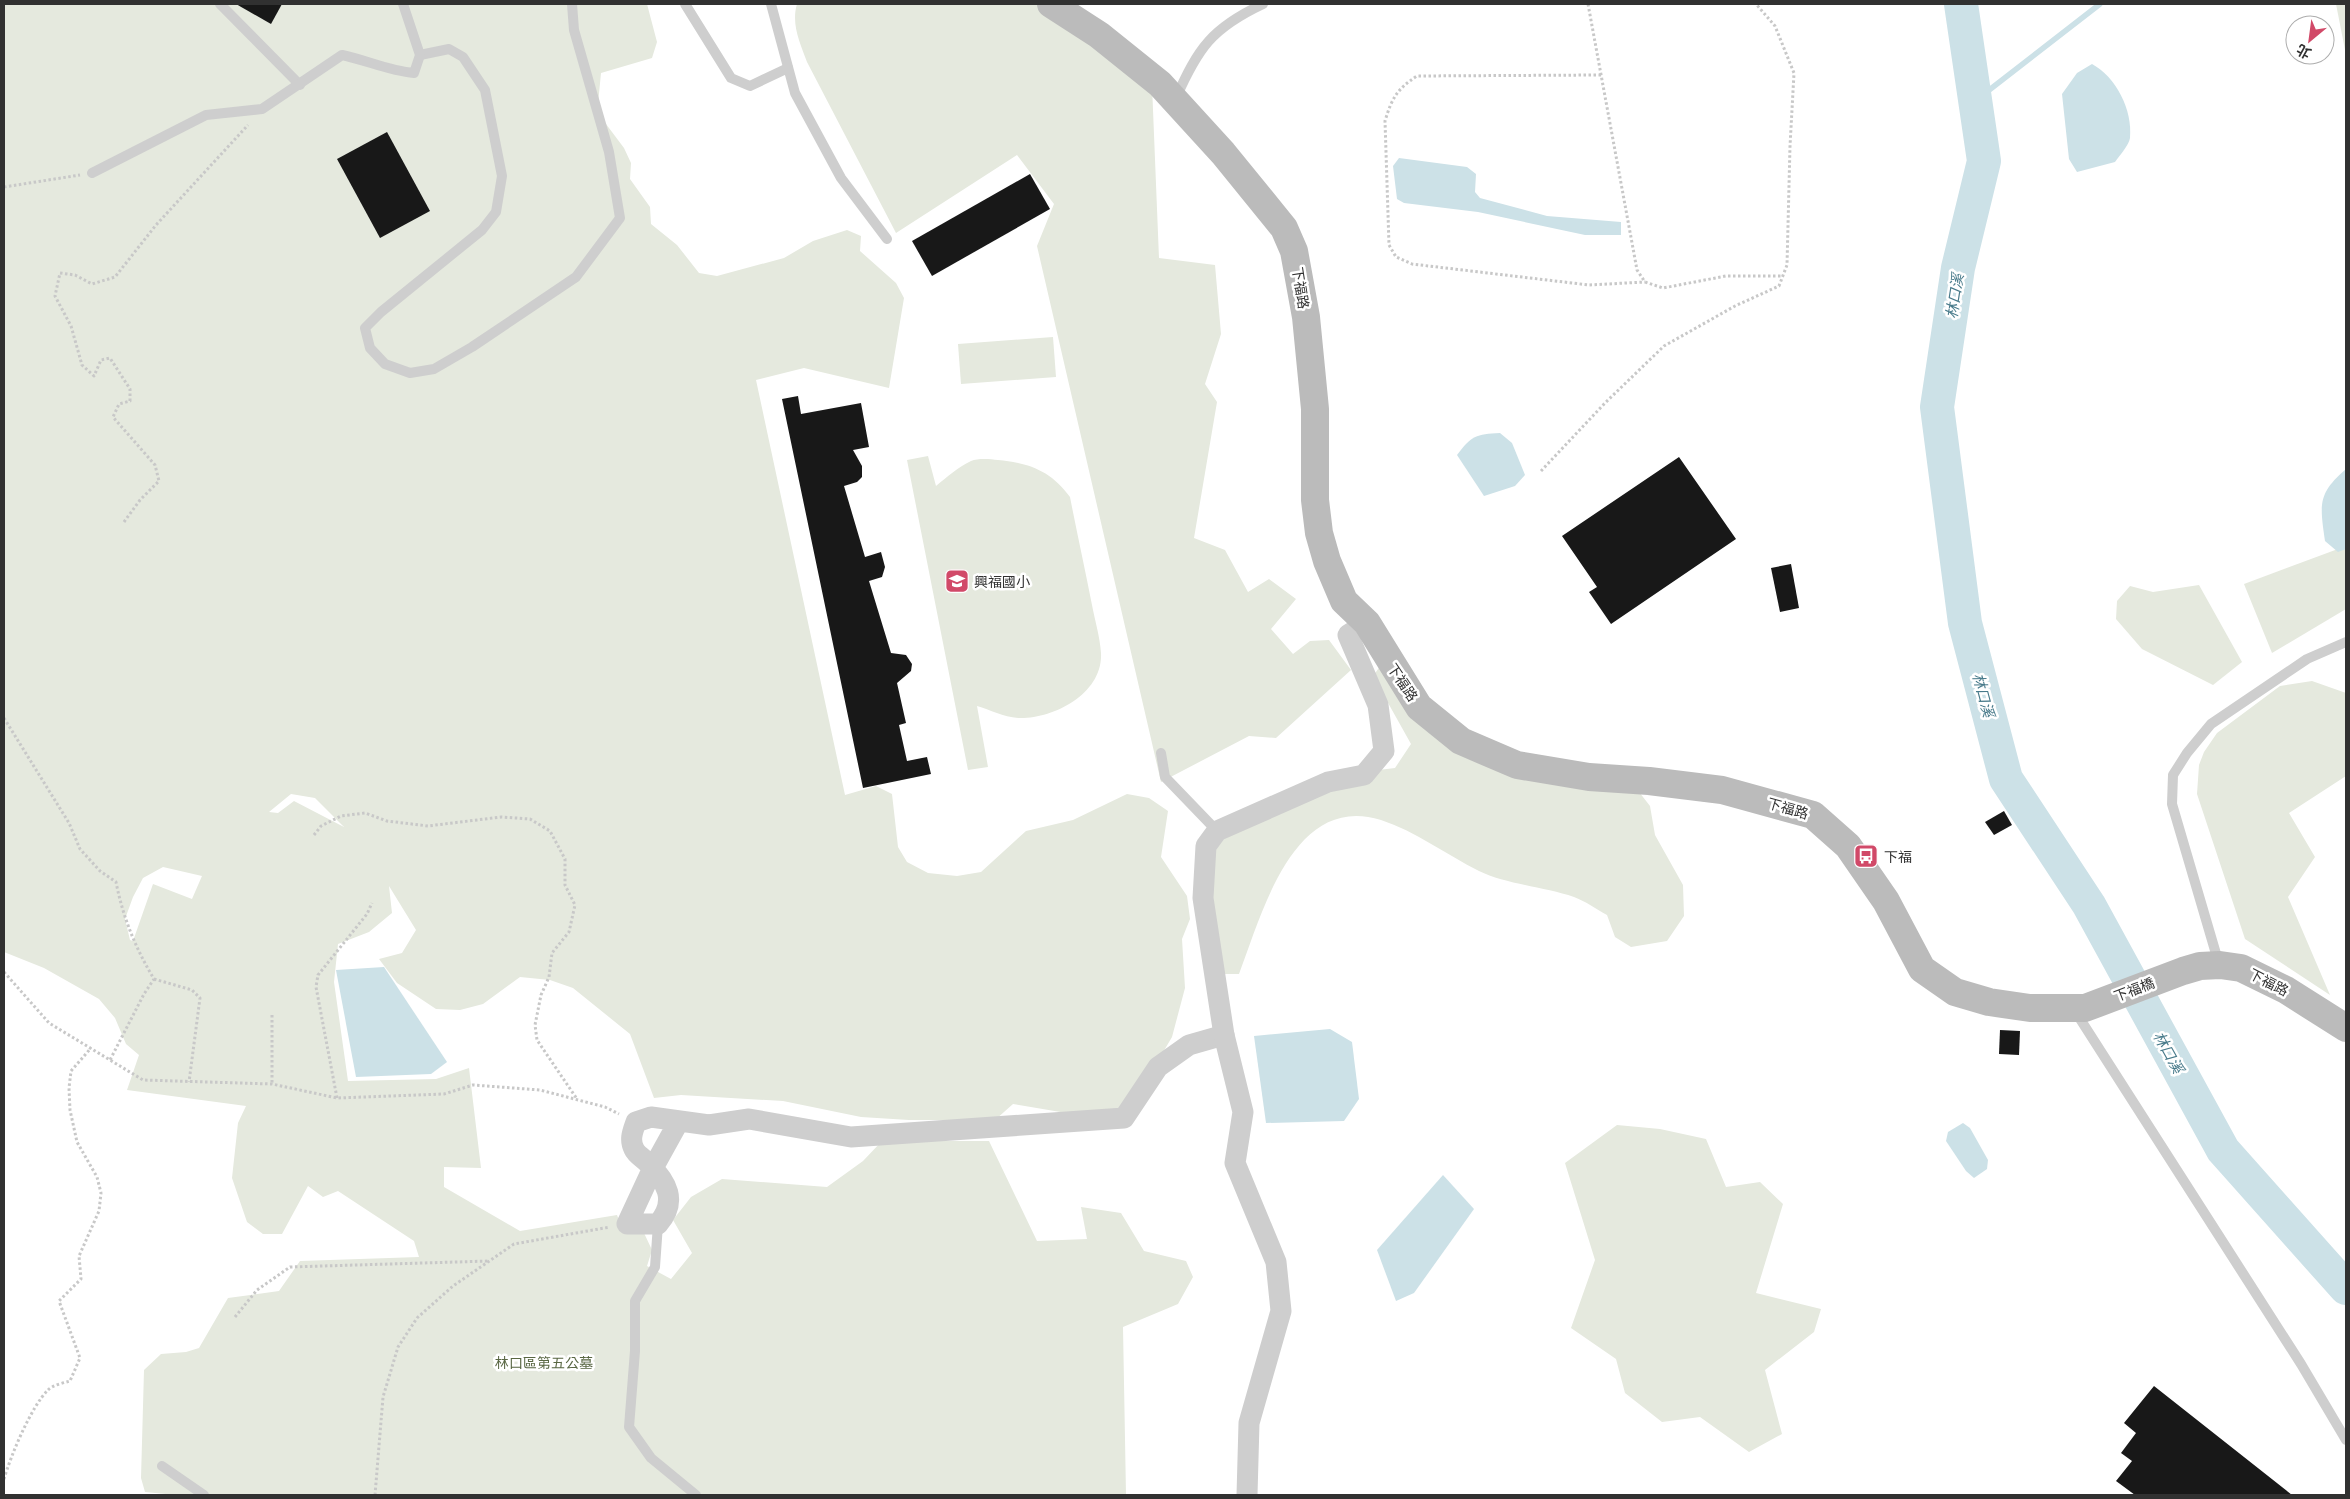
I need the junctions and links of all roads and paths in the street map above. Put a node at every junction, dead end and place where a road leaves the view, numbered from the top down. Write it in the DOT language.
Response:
graph roads {
  1 [pos="220,4"];
  2 [pos="403,4"];
  3 [pos="572,4"];
  4 [pos="685,4"];
  5 [pos="771,4"];
  6 [pos="1051,4"];
  7 [pos="1263,4"];
  8 [pos="1588,4"];
  9 [pos="1756,4"];
  10 [pos="420,55"];
  11 [pos="788,68"];
  12 [pos="1601,75"];
  13 [pos="300,85"];
  14 [pos="1176,99"];
  15 [pos="262,109"];
  16 [pos="92,173"];
  17 [pos="4,188"];
  18 [pos="887,239"];
  19 [pos="1783,276"];
  20 [pos="1644,282"];
  21 [pos="1541,470"];
  22 [pos="124,522"];
  23 [pos="1367,623"];
  24 [pos="2346,642"];
  25 [pos="4,718"];
  26 [pos="1161,753"];
  27 [pos="1217,831"];
  28 [pos="314,835"];
  29 [pos="372,903"];
  30 [pos="2220,965"];
  31 [pos="2183,971"];
  32 [pos="4,972"];
  33 [pos="154,979"];
  34 [pos="2079,1008"];
  35 [pos="272,1015"];
  36 [pos="2346,1028"];
  37 [pos="1224,1035"];
  38 [pos="91,1048"];
  39 [pos="110,1060"];
  40 [pos="188,1082"];
  41 [pos="272,1084"];
  42 [pos="337,1098"];
  43 [pos="577,1100"];
  44 [pos="679,1121"];
  45 [pos="636,1122"];
  46 [pos="653,1168"];
  47 [pos="627,1224"];
  48 [pos="658,1224"];
  49 [pos="490,1261"];
  50 [pos="236,1317"];
  51 [pos="2346,1440"];
  52 [pos="162,1466"];
  53 [pos="4,1479"];
  54 [pos="204,1495"];
  55 [pos="375,1495"];
  56 [pos="696,1495"];
  57 [pos="1247,1495"];
  1 -- 13 [label="lane"];
  2 -- 10 [label="lane"];
  3 -- 10 [label="lane"];
  4 -- 11 [label="lane"];
  5 -- 11 [label="lane"];
  6 -- 14 [label="main road, 下福路"];
  7 -- 14 [label="lane"];
  8 -- 12 [label="path"];
  9 -- 19 [label="path"];
  10 -- 13 [label="lane"];
  11 -- 18 [label="lane"];
  12 -- 20 [label="path"];
  12 -- 20 [label="path"];
  13 -- 15 [label="lane"];
  14 -- 23 [label="main road, 下福路"];
  15 -- 16 [label="lane"];
  15 -- 22 [label="path"];
  16 -- 17 [label="path"];
  19 -- 20 [label="path"];
  19 -- 21 [label="path"];
  23 -- 27 [label="street"];
  23 -- 34 [label="main road, 下福路"];
  24 -- 30 [label="lane"];
  25 -- 33 [label="path"];
  26 -- 27 [label="lane"];
  27 -- 37 [label="street"];
  28 -- 43 [label="path"];
  29 -- 42 [label="path"];
  30 -- 31 [label="main road, 下福路"];
  30 -- 36 [label="main road, 下福路"];
  31 -- 34 [label="main road, 下福橋"];
  32 -- 38 [label="path"];
  33 -- 39 [label="path"];
  33 -- 40 [label="path"];
  34 -- 51 [label="lane"];
  35 -- 41 [label="path"];
  37 -- 44 [label="street"];
  37 -- 57 [label="street"];
  38 -- 39 [label="path"];
  38 -- 53 [label="path"];
  39 -- 40 [label="path"];
  40 -- 41 [label="path"];
  41 -- 42 [label="path"];
  42 -- 43 [label="path"];
  43 -- 45 [label="path"];
  44 -- 45 [label="street"];
  44 -- 46 [label="street"];
  45 -- 46 [label="street"];
  46 -- 47 [label="street"];
  46 -- 48 [label="street"];
  47 -- 48 [label="street"];
  47 -- 49 [label="path"];
  48 -- 56 [label="lane"];
  49 -- 50 [label="path"];
  49 -- 55 [label="path"];
  52 -- 54 [label="lane"];
}
